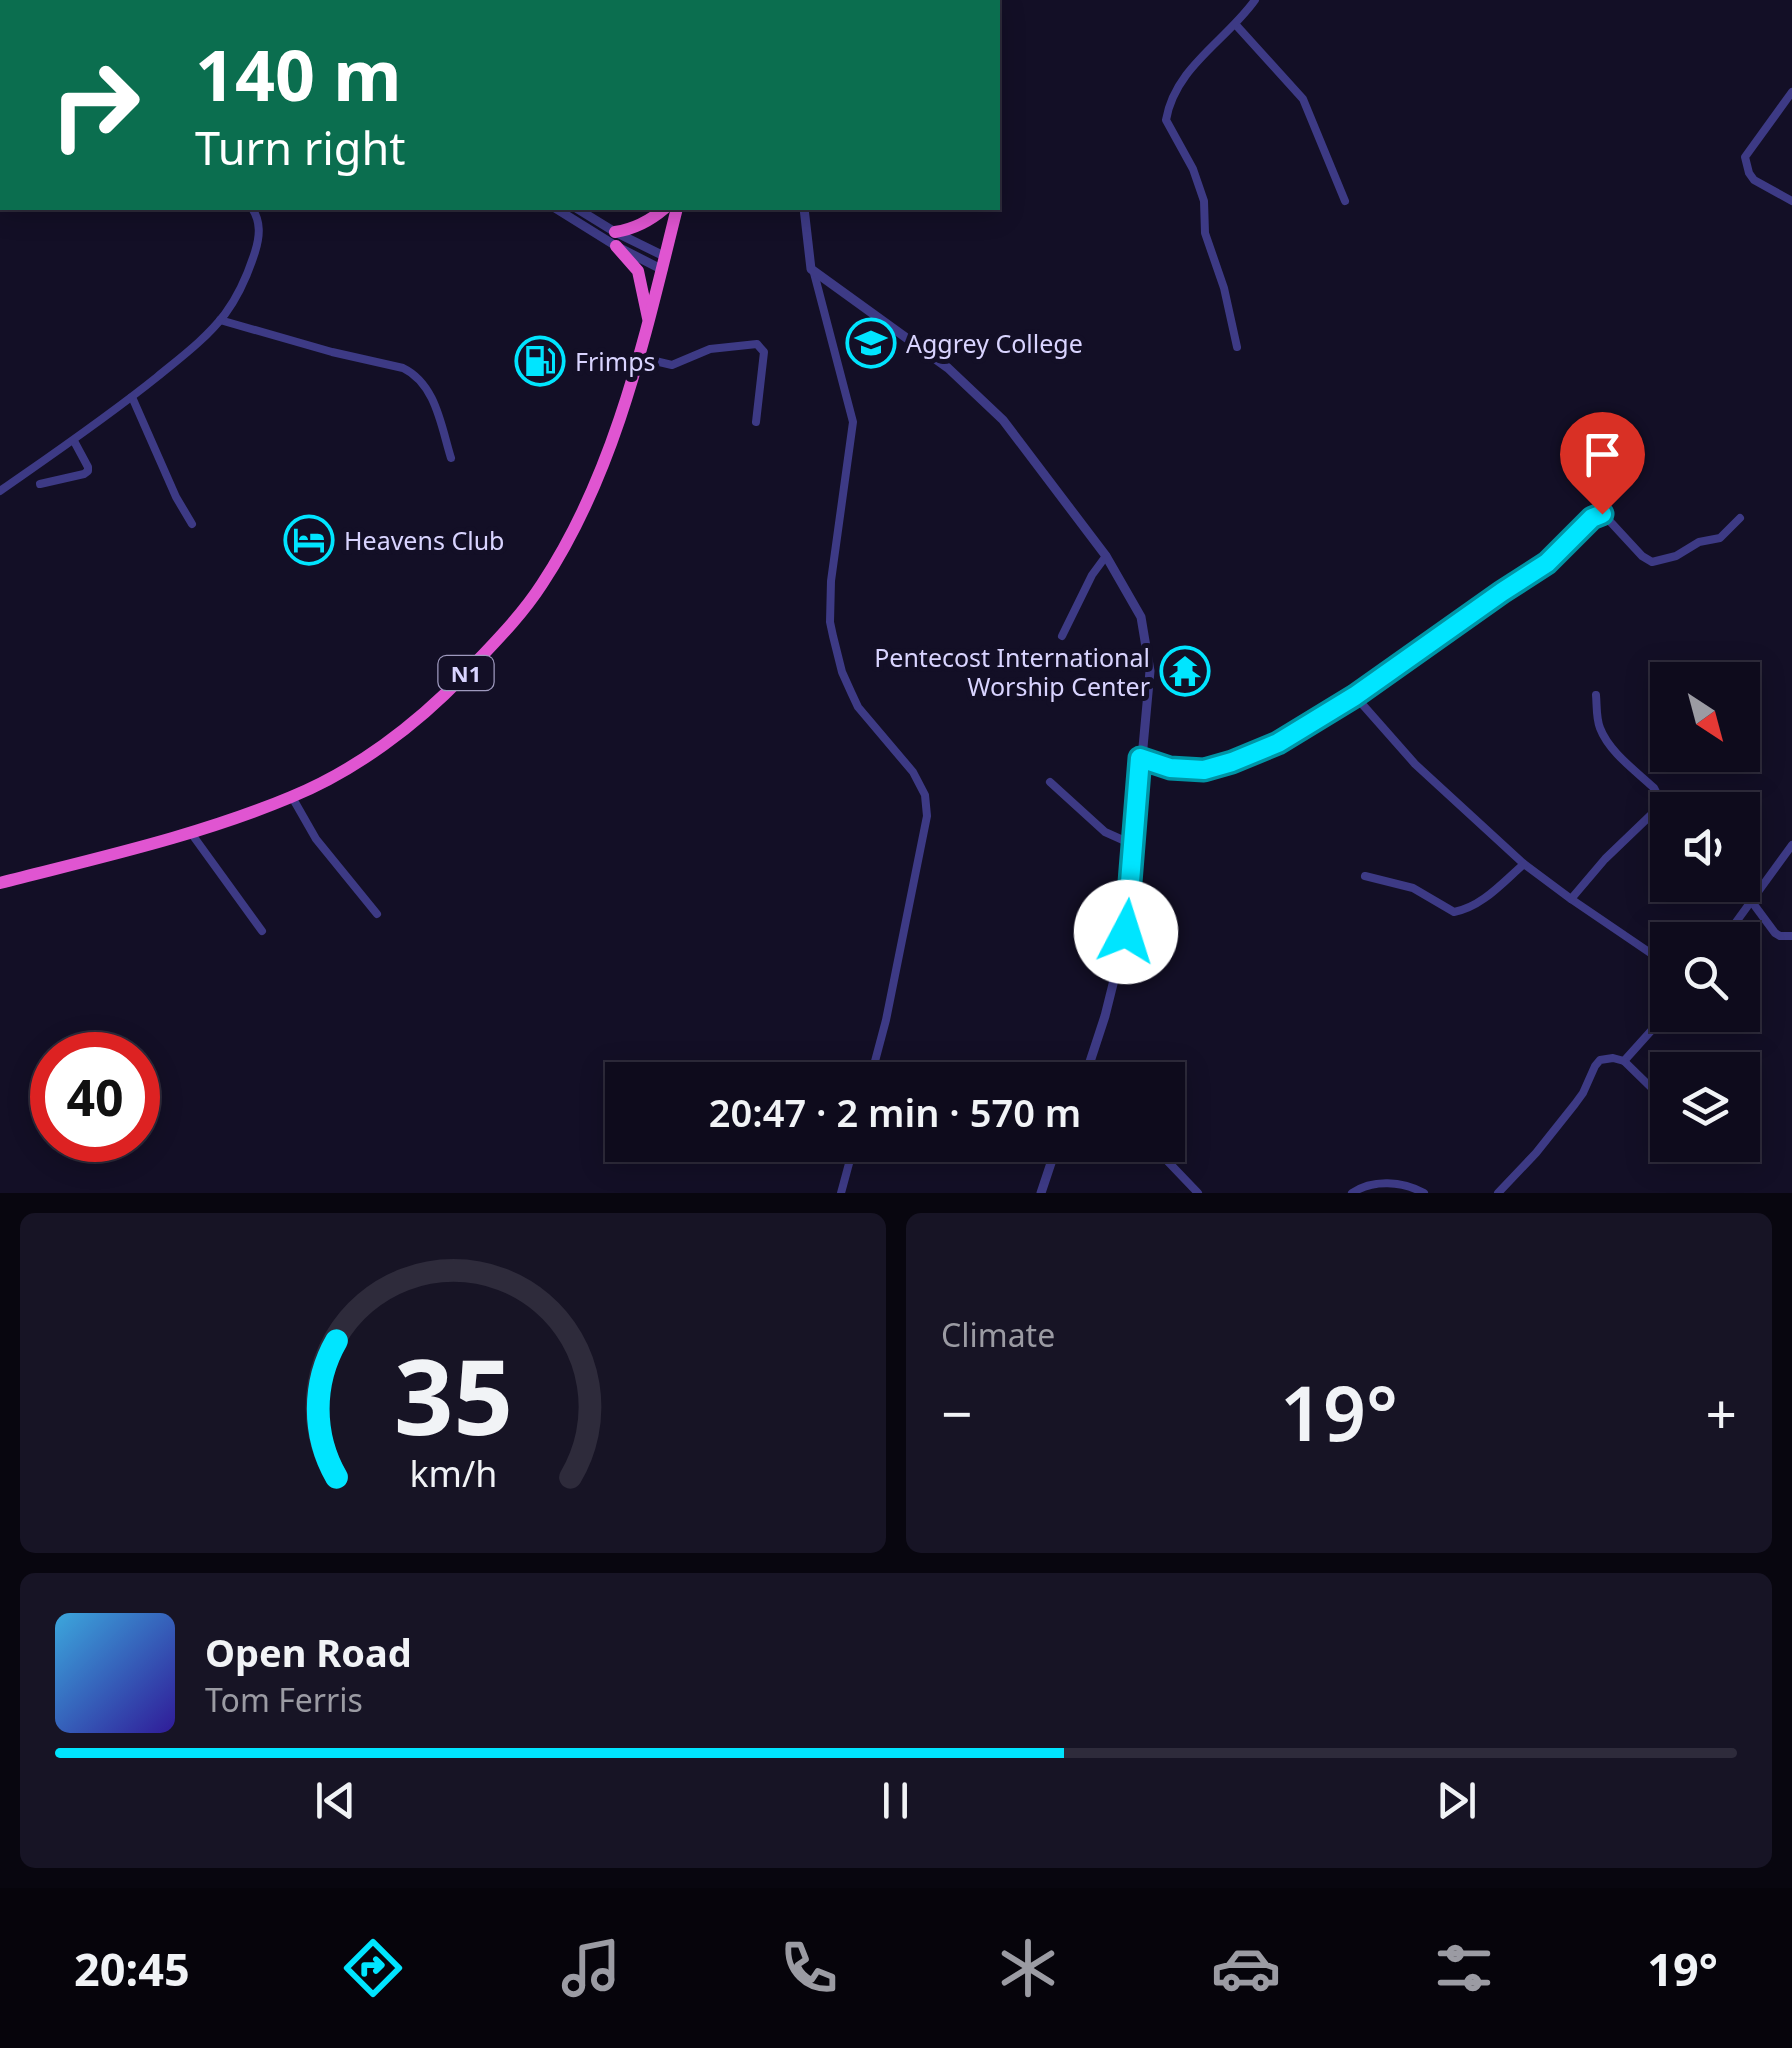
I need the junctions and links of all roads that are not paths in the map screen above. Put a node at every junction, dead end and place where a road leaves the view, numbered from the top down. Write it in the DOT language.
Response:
graph roads {
  1 [pos="1256,0"];
  2 [pos="1236,25"];
  3 [pos="1792,92"];
  4 [pos="1345,201"];
  5 [pos="1792,201"];
  6 [pos="253,210"];
  7 [pos="558,210"];
  8 [pos="579,210"];
  9 [pos="662,210"];
  10 [pos="677,210"];
  11 [pos="804,210"];
  12 [pos="616,239"];
  13 [pos="665,263"];
  14 [pos="814,273"];
  15 [pos="648,318"];
  16 [pos="220,320"];
  17 [pos="1237,346"];
  18 [pos="638,357"];
  19 [pos="132,397"];
  20 [pos="756,422"];
  21 [pos="74,441"];
  22 [pos="451,458"];
  23 [pos="40,484"];
  24 [pos="0,491"];
  25 [pos="1740,518"];
  26 [pos="192,524"];
  27 [pos="1106,556"];
  28 [pos="1062,636"];
  29 [pos="1596,695"];
  30 [pos="1355,696"];
  31 [pos="1140,758"];
  32 [pos="1050,782"];
  33 [pos="292,797"];
  34 [pos="192,832"];
  35 [pos="1134,845"];
  36 [pos="1792,845"];
  37 [pos="1524,864"];
  38 [pos="1365,876"];
  39 [pos="0,883"];
  40 [pos="1760,891"];
  41 [pos="1571,899"];
  42 [pos="1752,902"];
  43 [pos="377,914"];
  44 [pos="1737,922"];
  45 [pos="262,931"];
  46 [pos="1792,936"];
  47 [pos="1650,953"];
  48 [pos="1650,1032"];
  49 [pos="1624,1061"];
  50 [pos="875,1062"];
  51 [pos="1092,1062"];
  52 [pos="1650,1086"];
  53 [pos="849,1162"];
  54 [pos="1052,1162"];
  55 [pos="1168,1162"];
  56 [pos="841,1193"];
  57 [pos="1040,1193"];
  58 [pos="1198,1193"];
  59 [pos="1352,1193"];
  60 [pos="1424,1193"];
  61 [pos="1498,1193"];
  1 -- 2 [label="street"];
  2 -- 4 [label="street"];
  2 -- 17 [label="street"];
  3 -- 5 [label="street"];
  6 -- 16 [label="street"];
  7 -- 12 [label="street"];
  8 -- 12 [label="street"];
  9 -- 12 [label="highway"];
  10 -- 13 [label="highway, N1"];
  11 -- 14 [label="street"];
  12 -- 13 [label="street"];
  12 -- 15 [label="highway"];
  13 -- 15 [label="highway, N1"];
  14 -- 27 [label="street"];
  14 -- 50 [label="street"];
  15 -- 18 [label="highway, N1"];
  16 -- 19 [label="street"];
  16 -- 22 [label="street"];
  18 -- 20 [label="street"];
  18 -- 33 [label="highway, N1"];
  19 -- 21 [label="street"];
  19 -- 26 [label="street"];
  21 -- 23 [label="street"];
  21 -- 24 [label="street"];
  25 -- 30 [label="street"];
  27 -- 28 [label="street"];
  27 -- 31 [label="street"];
  29 -- 41 [label="street"];
  30 -- 31 [label="street"];
  30 -- 37 [label="street"];
  31 -- 35 [label="street"];
  32 -- 35 [label="street"];
  33 -- 34 [label="highway, N1"];
  33 -- 43 [label="street"];
  34 -- 39 [label="highway, N1"];
  34 -- 45 [label="street"];
  35 -- 51 [label="street"];
  36 -- 40 [label="street"];
  37 -- 38 [label="street"];
  37 -- 41 [label="street"];
  41 -- 47 [label="street"];
  42 -- 44 [label="street"];
  42 -- 46 [label="street"];
  48 -- 49 [label="street"];
  49 -- 52 [label="street"];
  49 -- 61 [label="street"];
  53 -- 56 [label="street"];
  54 -- 57 [label="street"];
  55 -- 58 [label="street"];
  59 -- 60 [label="street"];
}
